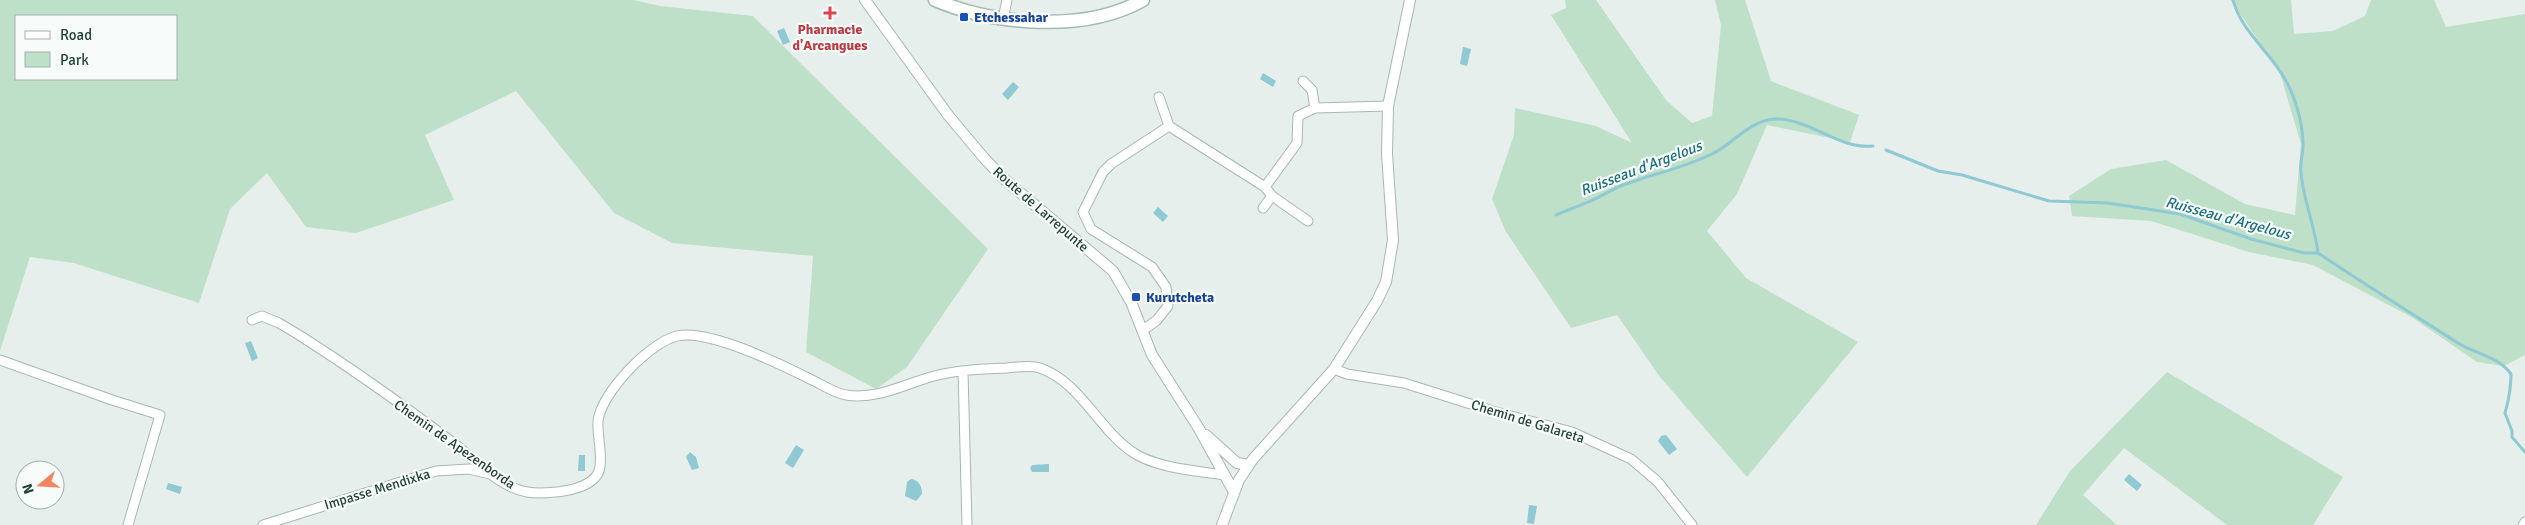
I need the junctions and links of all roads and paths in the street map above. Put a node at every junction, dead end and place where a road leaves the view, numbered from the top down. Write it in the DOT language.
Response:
graph roads {
  1 [pos="865,0"];
  2 [pos="935,0"];
  3 [pos="1007,0"];
  4 [pos="1143,0"];
  5 [pos="1410,0"];
  6 [pos="1003,19"];
  7 [pos="1303,81"];
  8 [pos="1159,97"];
  9 [pos="1388,106"];
  10 [pos="1315,108"];
  11 [pos="1169,126"];
  12 [pos="1266,186"];
  13 [pos="1272,196"];
  14 [pos="1263,208"];
  15 [pos="1308,221"];
  16 [pos="252,320"];
  17 [pos="1142,331"];
  18 [pos="0,360"];
  19 [pos="1334,369"];
  20 [pos="963,371"];
  21 [pos="1198,427"];
  22 [pos="1233,460"];
  23 [pos="1249,465"];
  24 [pos="1220,467"];
  25 [pos="1192,470"];
  26 [pos="492,474"];
  27 [pos="1234,492"];
  28 [pos="128,525"];
  29 [pos="263,525"];
  30 [pos="967,525"];
  31 [pos="1222,525"];
  32 [pos="1692,525"];
  1 -- 17 [label="street, Route de Larrepunte"];
  2 -- 6 [label="main road"];
  3 -- 6 [label="street"];
  4 -- 6 [label="main road"];
  5 -- 9 [label="street"];
  7 -- 10 [label="street"];
  8 -- 11 [label="street"];
  9 -- 10 [label="street"];
  9 -- 19 [label="street"];
  10 -- 12 [label="street"];
  11 -- 12 [label="street"];
  11 -- 17 [label="street"];
  12 -- 13 [label="street"];
  13 -- 14 [label="street"];
  13 -- 15 [label="street"];
  16 -- 26 [label="street, Chemin de Apezenborda"];
  17 -- 21 [label="street, Route de Larrepunte"];
  18 -- 28 [label="street"];
  19 -- 23 [label="street"];
  19 -- 32 [label="street, Chemin de Galareta"];
  20 -- 25 [label="street, Chemin de Apezenborda"];
  20 -- 26 [label="street, Chemin de Apezenborda"];
  20 -- 30 [label="street"];
  21 -- 22 [label="street, Route de Larrepunte"];
  21 -- 24 [label="street, Route de Larrepunte"];
  22 -- 23 [label="street, Route de Larrepunte"];
  22 -- 24 [label="street"];
  23 -- 27 [label="street"];
  24 -- 25 [label="street, Chemin de Apezenborda"];
  24 -- 25 [label="street"];
  24 -- 27 [label="street, Route de Larrepunte"];
  26 -- 29 [label="street, Impasse Mendixka"];
  27 -- 31 [label="street"];
}
